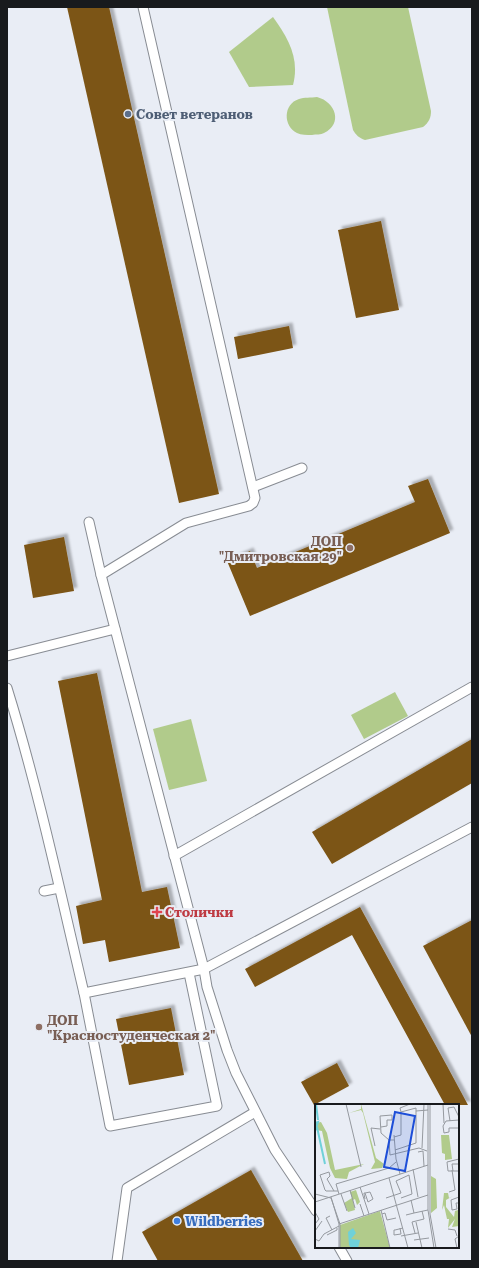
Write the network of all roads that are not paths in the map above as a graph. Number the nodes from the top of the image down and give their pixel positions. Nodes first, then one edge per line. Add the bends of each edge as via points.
1 (143, 7) edge
2 (302, 468) dead end
3 (253, 487) junction
4 (90, 522) dead end
5 (100, 575) junction
6 (115, 629) junction
7 (7, 656) edge
8 (472, 687) edge
9 (7, 688) edge
10 (472, 826) edge
11 (174, 856) junction
12 (60, 888) junction
13 (44, 891) dead end
14 (204, 969) junction
15 (189, 973) junction
16 (84, 993) junction
17 (255, 1112) junction
18 (315, 1210) edge
19 (340, 1248) edge
20 (117, 1261) edge
21 (347, 1261) edge

1 - 3 lane
2 - 3 lane
3 - 5 lane via 255,498 249,506 186,523
4 - 5 lane
5 - 6 lane
6 - 7 lane
6 - 11 lane
8 - 11 lane
9 - 12 lane
10 - 14 lane
11 - 14 lane
12 - 13 lane
12 - 16 lane
14 - 15 lane
14 - 17 lane via 226,1050
15 - 16 lane
15 - 16 lane via 217,1106 110,1126
17 - 18 lane via 275,1150
17 - 20 lane via 127,1188
19 - 21 lane

